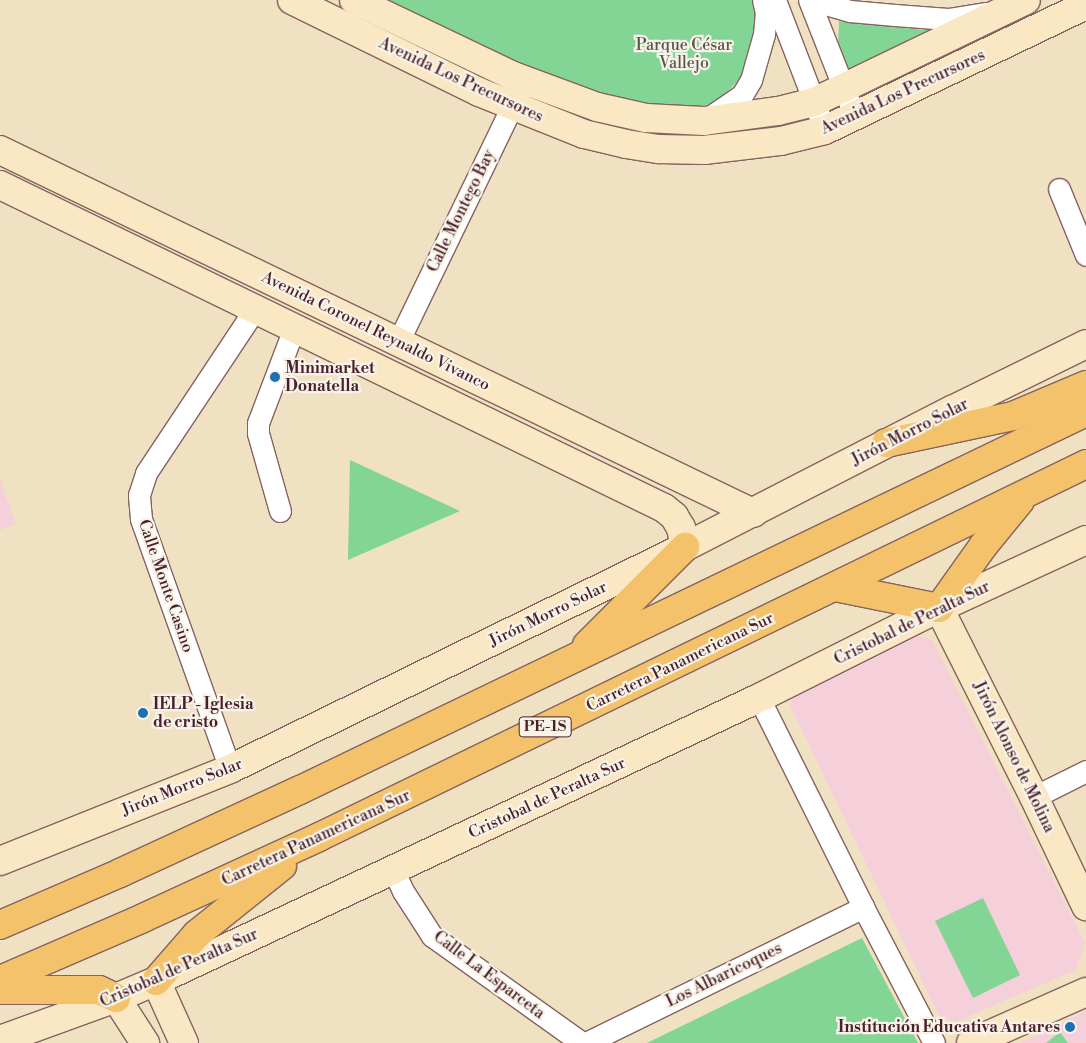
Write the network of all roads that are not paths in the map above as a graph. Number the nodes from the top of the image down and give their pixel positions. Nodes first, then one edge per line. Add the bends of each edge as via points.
1 (292, 0) edge
2 (354, 0) edge
3 (763, 0) edge
4 (775, 0) edge
5 (810, 0) edge
6 (1016, 5) edge
7 (1086, 5) edge
8 (524, 81) junction
9 (845, 88) junction
10 (814, 102) junction
11 (512, 107) junction
12 (855, 117) junction
13 (704, 120) junction
14 (826, 130) junction
15 (0, 150) edge
16 (0, 185) edge
17 (1059, 189) dead end
18 (1086, 255) edge
19 (255, 309) junction
20 (294, 328) junction
21 (398, 342) junction
22 (1086, 344) edge
23 (1086, 385) edge
24 (1086, 412) edge
25 (886, 443) junction
26 (1086, 464) edge
27 (706, 490) junction
28 (1025, 494) junction
29 (664, 508) junction
30 (280, 512) dead end
31 (753, 513) junction
32 (1086, 540) edge
33 (685, 548) junction
34 (835, 587) junction
35 (939, 608) junction
36 (572, 660) junction
37 (759, 698) junction
38 (230, 770) junction
39 (1086, 771) edge
40 (1034, 796) junction
41 (318, 837) junction
42 (0, 861) edge
43 (394, 871) junction
44 (1086, 906) edge
45 (863, 907) junction
46 (0, 924) edge
47 (0, 980) edge
48 (156, 980) junction
49 (0, 990) edge
50 (1086, 992) edge
51 (116, 998) junction
52 (0, 1040) edge
53 (145, 1043) edge
54 (184, 1043) edge
55 (582, 1043) edge
56 (586, 1043) edge
57 (934, 1043) edge
58 (971, 1043) edge

1 - 11 street, Avenida Los Precursores
2 - 8 street, Avenida Los Precursores
3 - 13 street via 766,12 764,34 750,80 742,95
4 - 10 street
5 - 6 street via 850,12 948,19
5 - 9 street
6 - 9 street, Avenida Los Precursores
7 - 12 street, Avenida Los Precursores
8 - 11 street, Calle Montego Bay
8 - 13 street, Avenida Los Precursores via 597,107 646,118
9 - 10 street, Avenida Los Precursores
9 - 12 street
10 - 13 street, Avenida Los Precursores via 778,111
10 - 14 street
11 - 14 street, Avenida Los Precursores via 584,134 659,149 738,147
11 - 21 street, Calle Montego Bay
12 - 14 street, Avenida Los Precursores
15 - 21 street, Avenida Coronel Reynaldo Vivanco
16 - 19 street, Avenida Coronel Reynaldo Vivanco
17 - 18 street
19 - 20 street, Avenida Coronel Reynaldo Vivanco
19 - 38 street, Calle Monte Casino via 146,473 139,495 141,519
20 - 29 street, Avenida Coronel Reynaldo Vivanco
20 - 30 street via 258,423
21 - 27 street, Avenida Coronel Reynaldo Vivanco
22 - 25 street, Jirón Morro Solar
23 - 25 highway via 1013,416
24 - 36 highway
25 - 31 street, Jirón Morro Solar
26 - 28 highway, Carretera Panamericana Sur / PE-1S
27 - 29 street via 695,508 684,511
27 - 31 street, Avenida Coronel Reynaldo Vivanco
28 - 34 highway, Carretera Panamericana Sur / PE-1S
28 - 35 highway
29 - 33 street, Avenida Coronel Reynaldo Vivanco via 682,528
31 - 33 street, Jirón Morro Solar
32 - 35 street, Cristobal de Peralta Sur
33 - 36 highway
33 - 38 street, Jirón Morro Solar
34 - 35 highway
34 - 41 highway, Carretera Panamericana Sur / PE-1S
35 - 37 street, Cristobal de Peralta Sur
35 - 40 street, Jirón Alonso de Molina
36 - 46 highway via 300,790
37 - 43 street, Cristobal de Peralta Sur
37 - 45 street
38 - 42 street, Jirón Morro Solar
39 - 40 street
40 - 44 street, Jirón Alonso de Molina
41 - 47 highway, Carretera Panamericana Sur / PE-1S
41 - 48 highway via 197,934
43 - 48 street, Cristobal de Peralta Sur
43 - 55 street, Calle La Esparceta via 432,936
45 - 56 street, Los Albaricoques
45 - 57 street
48 - 51 street, Cristobal de Peralta Sur
48 - 54 street
49 - 51 highway via 99,990
50 - 58 street
51 - 52 street, Cristobal de Peralta Sur
51 - 53 street

